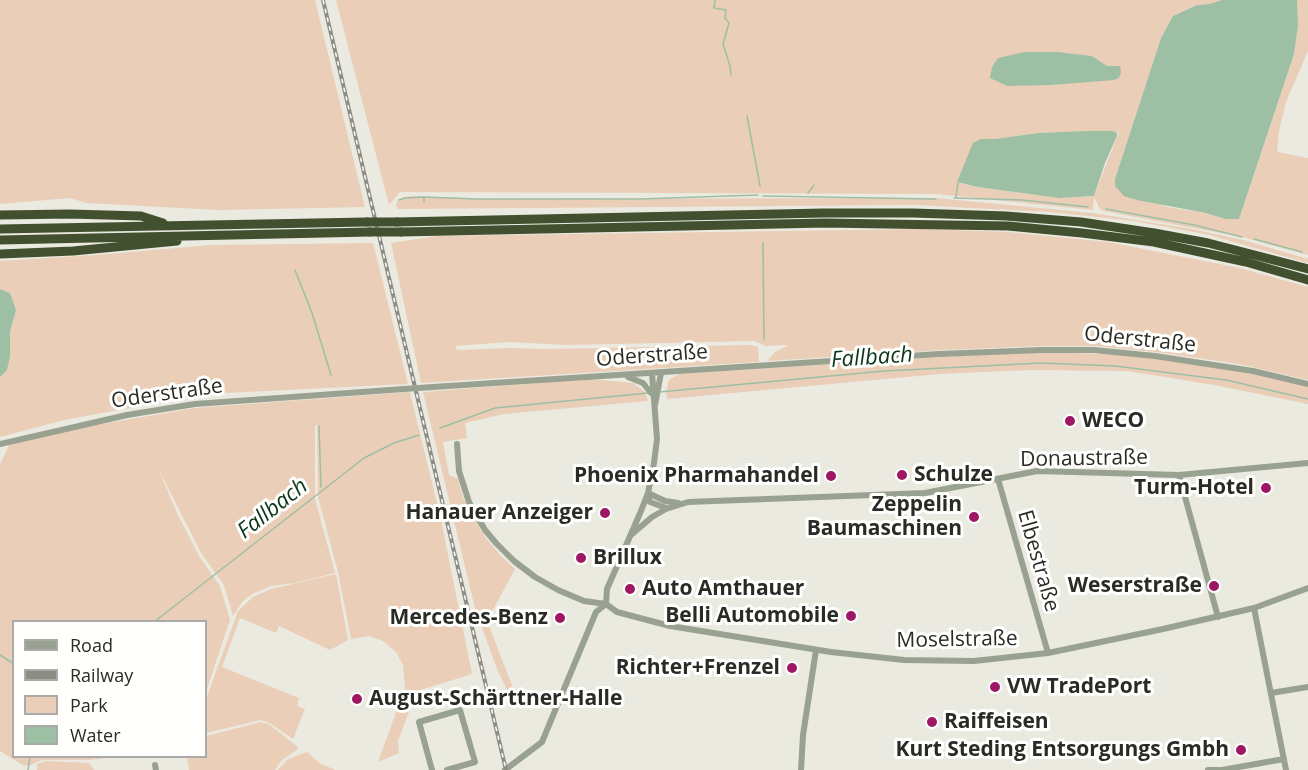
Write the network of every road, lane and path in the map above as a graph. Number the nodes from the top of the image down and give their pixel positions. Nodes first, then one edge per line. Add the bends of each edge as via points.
1 (0, 214) edge
2 (171, 226) junction
3 (0, 229) edge
4 (200, 236) junction
5 (0, 240) edge
6 (0, 254) edge
7 (1308, 269) edge
8 (1308, 280) edge
9 (652, 373) junction
10 (661, 373) junction
11 (622, 375) junction
12 (1308, 384) edge
13 (653, 388) junction
14 (655, 396) junction
15 (0, 444) edge
16 (457, 444) dead end
17 (1308, 463) edge
18 (1179, 475) junction
19 (998, 479) junction
20 (648, 493) junction
21 (682, 503) junction
22 (666, 508) junction
23 (628, 537) junction
24 (1308, 588) edge
25 (606, 604) junction
26 (1254, 608) junction
27 (1218, 616) junction
28 (816, 650) junction
29 (1048, 652) junction
30 (1308, 687) edge
31 (1270, 693) junction
32 (1284, 759) junction
33 (432, 770) edge
34 (447, 770) edge
35 (506, 770) edge
36 (801, 770) edge
37 (1208, 770) edge
38 (1221, 770) edge
39 (1286, 770) edge

1 - 2 highway via 141,216
2 - 3 highway
2 - 7 highway, bridge via 824,213 1006,216 1154,232
4 - 5 highway
4 - 6 highway via 136,246
4 - 8 highway, bridge via 825,223 1008,226 1154,243
9 - 10 street, Oderstraße
9 - 11 street, Oderstraße
9 - 13 street
10 - 12 street, Oderstraße via 962,353 1075,350 1178,358
10 - 13 street
11 - 13 street
11 - 15 street, Oderstraße, bridge via 195,404
13 - 14 street
13 - 14 street
14 - 20 street via 656,448
16 - 25 street, Moselstraße via 459,471 469,502 496,543 535,577 558,590 584,601
17 - 18 street, Donaustraße
18 - 19 street, Donaustraße via 1037,471
18 - 27 street
19 - 21 street, Donaustraße via 925,493
19 - 29 street, Elbestraße
20 - 21 street, Donaustraße
20 - 22 street via 650,502
20 - 23 street
21 - 22 street, Donaustraße
22 - 23 street, Donaustraße
23 - 25 street via 607,589
24 - 26 street, Moselstraße
25 - 28 street, Moselstraße via 616,612 652,622
25 - 35 street via 596,612 542,742
26 - 27 street, Moselstraße
26 - 31 street
27 - 29 street, Moselstraße
28 - 29 street, Moselstraße via 904,660 960,661
28 - 36 street via 802,735
30 - 31 street
31 - 32 street
32 - 38 street
32 - 39 street
33 - 34 street via 418,722 460,710 475,762
37 - 38 street

